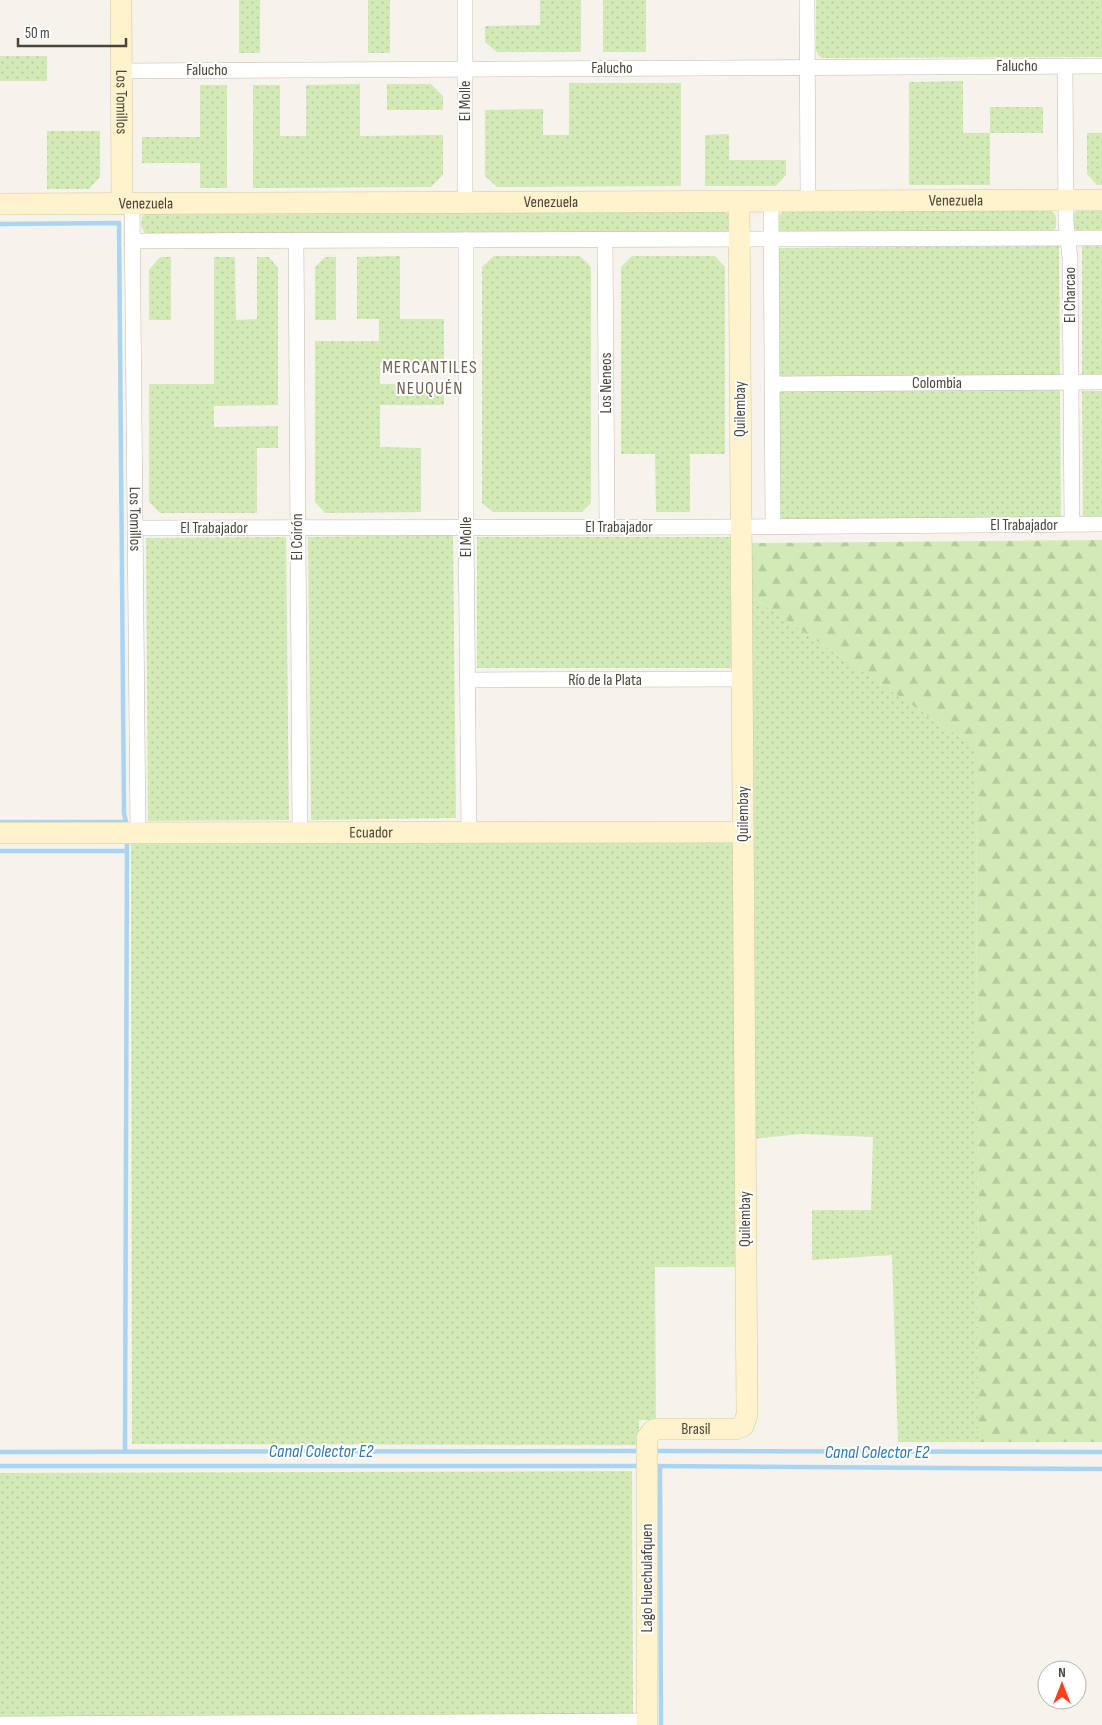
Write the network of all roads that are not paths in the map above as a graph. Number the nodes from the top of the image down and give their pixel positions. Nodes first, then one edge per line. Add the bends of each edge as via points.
1 (121, 0) edge
2 (465, 0) edge
3 (807, 0) edge
4 (1065, 66) junction
5 (1102, 66) edge
6 (807, 67) junction
7 (465, 69) junction
8 (122, 71) junction
9 (1066, 200) junction
10 (1102, 200) edge
11 (739, 202) junction
12 (771, 202) junction
13 (808, 202) junction
14 (466, 203) junction
15 (0, 204) edge
16 (127, 204) junction
17 (1068, 238) junction
18 (1102, 238) edge
19 (771, 239) junction
20 (466, 240) junction
21 (605, 240) junction
22 (739, 240) junction
23 (132, 241) junction
24 (296, 241) junction
25 (1071, 382) junction
26 (1102, 382) edge
27 (772, 384) junction
28 (1072, 524) junction
29 (1102, 524) edge
30 (466, 527) junction
31 (607, 527) junction
32 (741, 527) junction
33 (773, 527) junction
34 (135, 528) junction
35 (297, 528) junction
36 (467, 680) junction
37 (742, 680) junction
38 (743, 832) junction
39 (0, 833) edge
40 (138, 833) junction
41 (300, 833) junction
42 (469, 833) junction
43 (743, 1426) joint
44 (650, 1432) joint
45 (647, 1723) edge
46 (0, 1724) edge

1 - 8 street, Los Tomillos
2 - 7 street, El Molle
3 - 6 street
4 - 5 street, Falucho
4 - 6 street, Falucho
4 - 9 street, El Charcao
6 - 7 street, Falucho
6 - 13 street
7 - 8 street, Falucho
7 - 14 street, El Molle
8 - 16 street, Los Tomillos
9 - 10 street, Venezuela
9 - 13 street, Venezuela
9 - 17 street, El Charcao
11 - 12 street, Venezuela
11 - 14 street, Venezuela
11 - 22 street, Quilembay
12 - 13 street, Venezuela
12 - 19 street, Quilembay
14 - 16 street, Venezuela
15 - 16 street, Venezuela
16 - 23 street, Los Tomillos
17 - 18 street
17 - 19 street
17 - 25 street, El Charcao
19 - 22 street
19 - 27 street, Quilembay
20 - 21 street
20 - 24 street
20 - 30 street, El Molle
21 - 22 street
21 - 31 street, Los Neneos
22 - 32 street, Quilembay
23 - 24 street
23 - 34 street, Los Tomillos
24 - 35 street, El Coirón
25 - 26 street, Colombia
25 - 27 street, Colombia
25 - 28 street, El Charcao
27 - 33 street, Quilembay
28 - 29 street, El Trabajador
28 - 33 street, El Trabajador
30 - 31 street, El Trabajador
30 - 35 street, El Trabajador
30 - 36 street, El Molle
31 - 32 street, El Trabajador
32 - 33 street, El Trabajador
32 - 37 street, Quilembay
34 - 35 street, El Trabajador
34 - 40 street, Los Tomillos
35 - 41 street, El Coirón
36 - 37 street, Río de la Plata
36 - 42 street, El Molle
37 - 38 street, Quilembay
38 - 42 street, Ecuador
38 - 43 street, Quilembay via 747,1415
39 - 40 street, Ecuador
40 - 41 street, Ecuador
41 - 42 street, Ecuador
43 - 44 street, Brasil
44 - 45 street, Lago Huechulafquen via 647,1441
45 - 46 street

